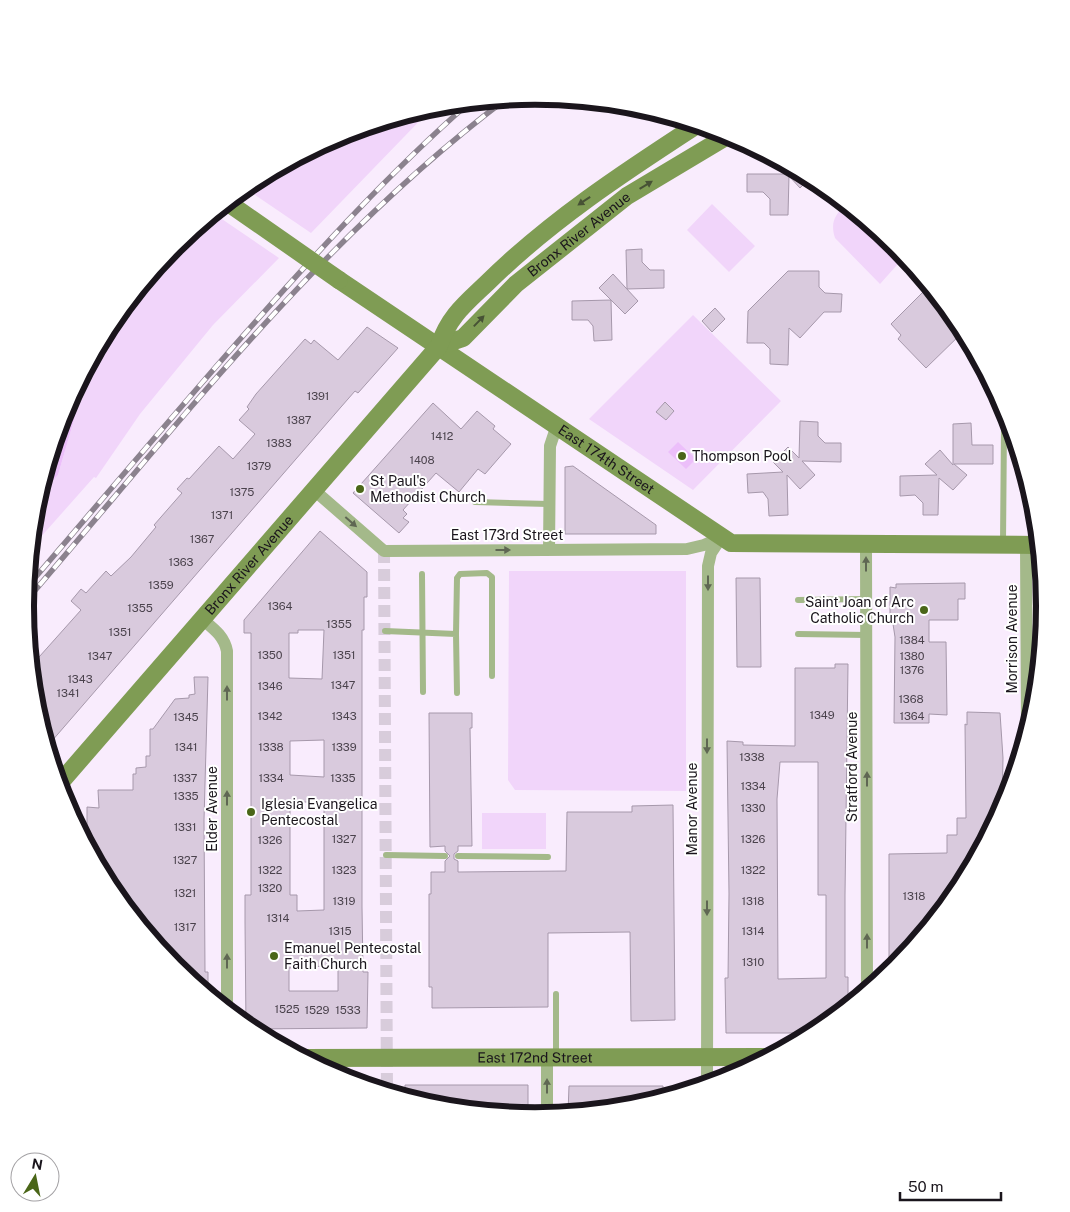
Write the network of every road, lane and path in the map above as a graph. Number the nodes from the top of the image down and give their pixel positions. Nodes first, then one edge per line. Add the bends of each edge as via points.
1 (690, 129) edge
2 (720, 140) edge
3 (233, 206) edge
4 (439, 346) junction
5 (557, 425) junction
6 (1004, 429) edge
7 (314, 490) junction
8 (475, 502) dead end
9 (549, 504) junction
10 (721, 538) junction
11 (866, 544) junction
12 (1003, 545) junction
13 (1033, 545) edge
14 (549, 550) junction
15 (1033, 550) edge
16 (422, 574) dead end
17 (866, 599) junction
18 (798, 600) dead end
19 (202, 619) junction
20 (385, 631) dead end
21 (422, 632) junction
22 (456, 634) junction
23 (798, 634) dead end
24 (866, 635) junction
25 (492, 676) dead end
26 (423, 692) dead end
27 (457, 693) dead end
28 (1028, 696) edge
29 (64, 778) edge
30 (386, 854) dead end
31 (445, 856) dead end
32 (458, 856) dead end
33 (548, 857) dead end
34 (867, 981) edge
35 (556, 994) dead end
36 (227, 1001) edge
37 (707, 1057) junction
38 (318, 1058) edge
39 (551, 1058) junction
40 (753, 1058) edge
41 (707, 1077) edge
42 (547, 1107) edge

1 -> 4 main road, Bronx River Avenue via 558,218 512,258 446,326
4 -> 2 main road, Bronx River Avenue via 463,338 516,284 628,196
3 - 4 main road, East 174th Street, bridge
4 - 5 main road, East 174th Street
4 - 7 main road, Bronx River Avenue
5 - 9 street via 550,446
5 - 10 main road, East 174th Street
6 - 12 lane
7 -> 14 street, East 173rd Street via 384,551
7 - 19 main road, Bronx River Avenue
8 - 9 lane
9 - 14 street
10 - 11 main road, East 174th Street via 734,544
10 - 14 street, East 173rd Street via 687,549
10 -> 37 street, Manor Avenue via 711,552 708,566
11 - 12 main road, East 174th Street
17 -> 11 street, Stratford Avenue
12 - 13 main road, East 174th Street
15 - 28 street, Morrison Avenue
16 - 21 lane
17 - 18 lane
17 - 24 street, Stratford Avenue
19 - 29 main road, Bronx River Avenue
36 -> 19 street, Elder Avenue via 227,651 219,633
20 - 21 lane
21 - 22 lane
21 - 26 lane
22 - 25 lane via 457,578 460,574 488,573 492,577
22 - 27 lane
23 - 24 lane
34 -> 24 street, Stratford Avenue
30 - 31 lane
32 - 33 lane
35 - 39 lane
37 - 39 main road, East 172nd Street
37 - 40 main road, East 172nd Street
37 - 41 street, Manor Avenue
38 - 39 main road, East 172nd Street
42 -> 39 street

